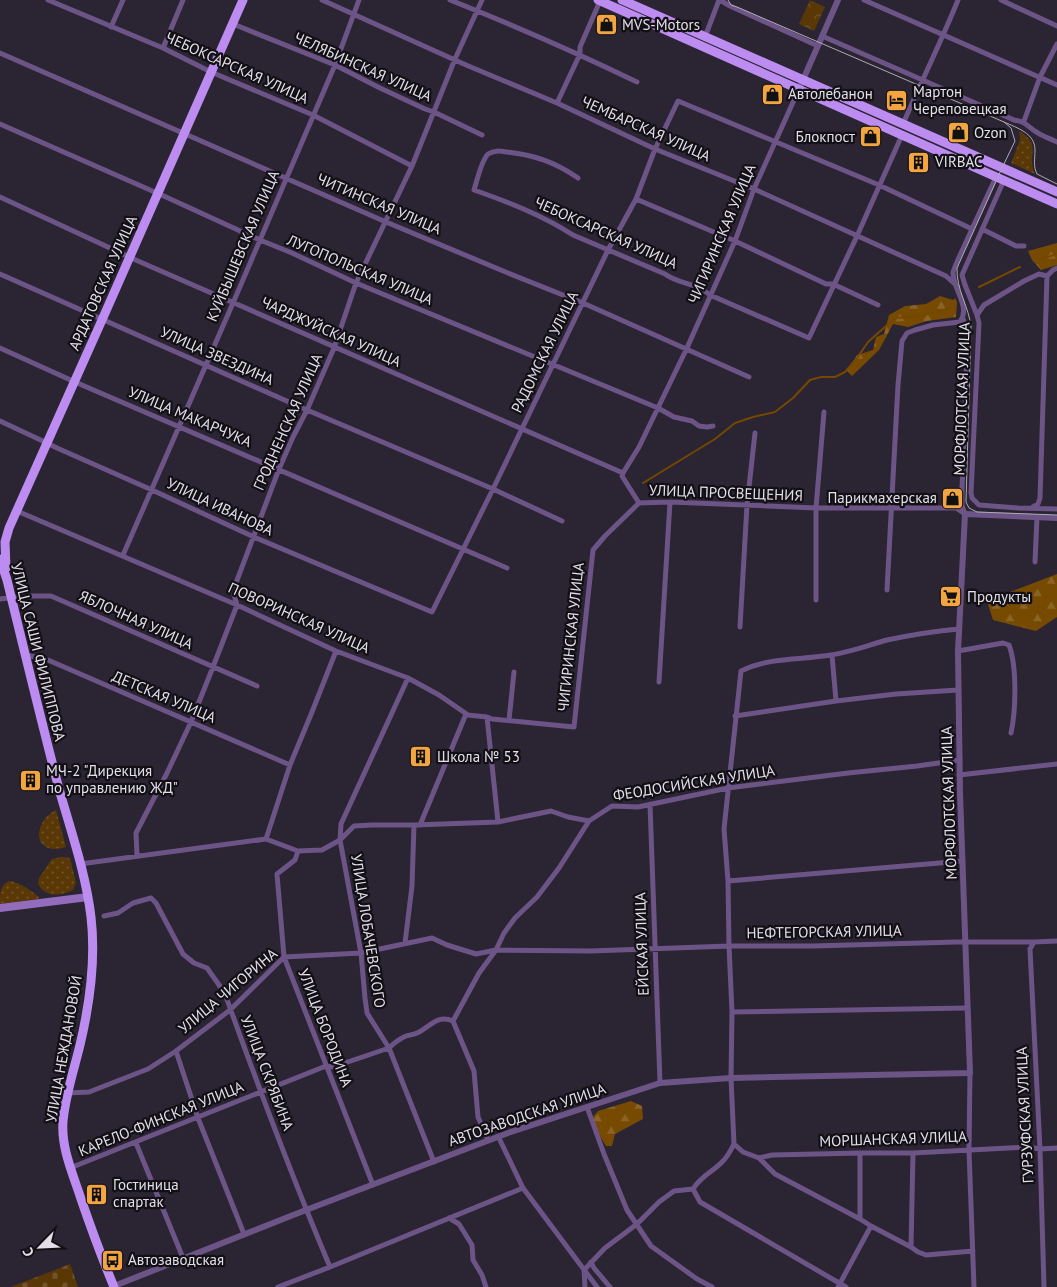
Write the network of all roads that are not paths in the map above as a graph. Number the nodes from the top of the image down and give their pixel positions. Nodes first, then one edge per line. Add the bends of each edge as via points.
1 (48, 0) edge
2 (65, 0) edge
3 (123, 0) edge
4 (183, 0) edge
5 (243, 0) edge
6 (322, 0) edge
7 (359, 0) edge
8 (450, 0) edge
9 (482, 0) edge
10 (599, 0) edge
11 (622, 0) edge
12 (719, 0) edge
13 (838, 0) edge
14 (864, 0) edge
15 (958, 0) edge
16 (1002, 0) edge
17 (63, 6) junction
18 (477, 10) junction
19 (353, 14) junction
20 (233, 24) junction
21 (1057, 26) edge
22 (111, 27) junction
23 (943, 35) junction
24 (705, 36) junction
25 (822, 36) junction
26 (1057, 44) edge
27 (818, 46) junction
28 (163, 48) junction
29 (0, 53) edge
30 (580, 54) junction
31 (455, 59) junction
32 (335, 65) junction
33 (211, 72) junction
34 (1040, 77) junction
35 (803, 80) junction
36 (922, 80) junction
37 (637, 82) dead end
38 (1057, 84) edge
39 (799, 89) junction
40 (557, 103) junction
41 (434, 112) junction
42 (313, 115) junction
43 (1024, 121) junction
44 (0, 124) edge
45 (903, 124) junction
46 (185, 132) junction
47 (902, 134) junction
48 (482, 135) dead end
49 (775, 142) junction
50 (1057, 142) edge
51 (654, 149) junction
52 (412, 166) junction
53 (286, 178) junction
54 (578, 178) dead end
55 (1000, 178) junction
56 (879, 185) junction
57 (754, 189) junction
58 (1057, 192) edge
59 (158, 193) junction
60 (0, 197) edge
61 (636, 198) junction
62 (1057, 204) edge
63 (386, 222) junction
64 (973, 228) junction
65 (982, 229) junction
66 (856, 236) junction
67 (260, 240) junction
68 (735, 241) junction
69 (1024, 246) dead end
70 (608, 250) junction
71 (130, 257) junction
72 (1057, 268) edge
73 (0, 274) edge
74 (1047, 276) junction
75 (356, 283) junction
76 (834, 284) junction
77 (957, 286) junction
78 (710, 295) junction
79 (970, 298) junction
80 (233, 303) junction
81 (583, 303) junction
82 (878, 305) dead end
83 (984, 305) junction
84 (977, 315) junction
85 (963, 319) junction
86 (102, 320) junction
87 (0, 348) edge
88 (334, 348) junction
89 (686, 350) junction
90 (552, 364) junction
91 (206, 365) junction
92 (749, 377) dead end
93 (75, 382) junction
94 (658, 408) junction
95 (307, 410) junction
96 (824, 412) dead end
97 (0, 421) edge
98 (179, 426) junction
99 (713, 426) dead end
100 (521, 430) junction
101 (755, 434) dead end
102 (48, 442) junction
103 (279, 470) junction
104 (622, 473) junction
105 (493, 489) junction
106 (152, 490) junction
107 (1040, 498) junction
108 (670, 502) junction
109 (639, 503) junction
110 (748, 504) junction
111 (816, 508) junction
112 (892, 508) junction
113 (1029, 508) junction
114 (1054, 509) edge
115 (17, 511) junction
116 (965, 514) junction
117 (1037, 517) junction
118 (1057, 518) edge
119 (562, 521) dead end
120 (4, 530) edge
121 (254, 538) junction
122 (463, 550) junction
123 (593, 550) joint
124 (123, 555) junction
125 (0, 559) edge
126 (1035, 562) dead end
127 (507, 568) dead end
128 (7, 580) junction
129 (887, 590) dead end
130 (11, 598) junction
131 (0, 600) edge
132 (816, 600) dead end
133 (237, 605) junction
134 (432, 612) joint
135 (740, 627) dead end
136 (960, 629) junction
137 (336, 651) junction
138 (958, 651) junction
139 (26, 655) junction
140 (832, 655) junction
141 (213, 667) junction
142 (514, 672) dead end
143 (408, 678) junction
144 (659, 682) dead end
145 (258, 686) dead end
146 (958, 690) junction
147 (836, 701) junction
148 (466, 714) junction
149 (735, 716) junction
150 (487, 717) junction
151 (509, 720) junction
152 (191, 722) junction
153 (574, 728) joint
154 (1011, 732) dead end
155 (960, 760) junction
156 (1057, 764) edge
157 (290, 765) junction
158 (960, 775) junction
159 (728, 788) junction
160 (650, 804) junction
161 (589, 821) junction
162 (498, 822) junction
163 (417, 825) junction
164 (266, 839) junction
165 (340, 840) junction
166 (298, 851) junction
167 (137, 856) junction
168 (962, 861) junction
169 (80, 864) junction
170 (728, 880) junction
171 (88, 897) junction
172 (0, 908) edge
173 (104, 916) dead end
174 (1057, 941) edge
175 (966, 942) junction
176 (1034, 942) junction
177 (405, 943) junction
178 (729, 946) junction
179 (655, 949) junction
180 (496, 950) junction
181 (590, 952) joint
182 (361, 953) junction
183 (284, 957) junction
184 (967, 1008) junction
185 (230, 1010) junction
186 (732, 1012) junction
187 (453, 1021) junction
188 (389, 1048) junction
189 (176, 1051) junction
190 (326, 1066) junction
191 (970, 1073) junction
192 (731, 1078) junction
193 (660, 1083) junction
194 (261, 1092) junction
195 (68, 1093) junction
196 (588, 1107) junction
197 (198, 1118) junction
198 (498, 1136) junction
199 (488, 1140) junction
200 (136, 1143) junction
201 (734, 1144) junction
202 (1057, 1148) edge
203 (1040, 1149) junction
204 (969, 1150) junction
205 (860, 1153) junction
206 (913, 1154) junction
207 (759, 1158) junction
208 (434, 1162) junction
209 (70, 1168) junction
210 (373, 1185) junction
211 (522, 1188) junction
212 (693, 1189) junction
213 (306, 1210) junction
214 (449, 1218) junction
215 (860, 1219) junction
216 (637, 1224) junction
217 (871, 1226) junction
218 (244, 1234) junction
219 (911, 1247) junction
220 (973, 1251) junction
221 (184, 1258) junction
222 (591, 1262) junction
223 (330, 1267) junction
224 (584, 1270) junction
225 (296, 1280) junction
226 (839, 1285) edge
227 (114, 1286) edge
228 (278, 1287) edge
229 (299, 1287) edge
230 (486, 1287) edge
231 (585, 1287) edge
232 (597, 1287) edge
233 (610, 1287) edge
234 (712, 1287) edge
235 (846, 1287) edge
236 (974, 1287) edge
237 (1044, 1287) edge

1 - 17 street, ЧЕБОКСАРСКАЯ УЛИЦА
2 - 17 street
3 - 22 street
4 - 28 street
5 - 20 highway, АРДАТОВСКАЯ УЛИЦА
6 - 19 street, ЧЕМБАРСКАЯ УЛИЦА
7 - 19 street, КУЙБЫШЕВСКАЯ УЛИЦА
8 - 18 street
9 - 18 street, ГРОДНЕНСКАЯ УЛИЦА
10 - 30 street via 580,46
10 - 39 highway
11 - 24 highway
12 - 24 street
12 - 27 street
13 - 25 street, ЧИГИРИНСКАЯ УЛИЦА
14 - 23 street
15 - 23 street
16 - 21 street
17 - 22 street, ЧЕБОКСАРСКАЯ УЛИЦА
18 - 30 street
18 - 31 street, ГРОДНЕНСКАЯ УЛИЦА
19 - 31 street, ЧЕМБАРСКАЯ УЛИЦА
19 - 32 street, КУЙБЫШЕВСКАЯ УЛИЦА
20 - 32 street, ЧЕЛЯБИНСКАЯ УЛИЦА
20 - 33 highway, АРДАТОВСКАЯ УЛИЦА
22 - 28 street, ЧЕБОКСАРСКАЯ УЛИЦА
23 - 34 street
23 - 36 street
24 - 35 highway
25 - 27 street, ЧИГИРИНСКАЯ УЛИЦА
25 - 36 street
26 - 34 street
27 - 35 street, ЧИГИРИНСКАЯ УЛИЦА
28 - 33 street, ЧЕБОКСАРСКАЯ УЛИЦА
29 - 46 street, ЧИТИНСКАЯ УЛИЦА
30 - 37 street
30 - 40 street
31 - 40 street, ЧЕМБАРСКАЯ УЛИЦА
31 - 41 street, ГРОДНЕНСКАЯ УЛИЦА
32 - 41 street, ЧЕЛЯБИНСКАЯ УЛИЦА
32 - 42 street, КУЙБЫШЕВСКАЯ УЛИЦА
33 - 42 street, ЧЕБОКСАРСКАЯ УЛИЦА
33 - 46 highway, АРДАТОВСКАЯ УЛИЦА
34 - 38 street
34 - 43 street
35 - 39 street, ЧИГИРИНСКАЯ УЛИЦА
35 - 45 highway
36 - 43 street via 1014,120
36 - 45 street
39 - 47 highway
39 - 49 street, ЧИГИРИНСКАЯ УЛИЦА
40 - 51 street, ЧЕМБАРСКАЯ УЛИЦА
41 - 48 street, ЧЕЛЯБИНСКАЯ УЛИЦА
41 - 52 street, ГРОДНЕНСКАЯ УЛИЦА
42 - 52 street, ЧЕБОКСАРСКАЯ УЛИЦА
42 - 53 street, КУЙБЫШЕВСКАЯ УЛИЦА
43 - 50 street via 1030,128
44 - 59 street, ЛУГОПОЛЬСКАЯ УЛИЦА
45 - 58 highway
46 - 53 street, ЧИТИНСКАЯ УЛИЦА
46 - 59 highway, АРДАТОВСКАЯ УЛИЦА
47 - 55 highway
47 - 56 street
49 - 51 street, РАДОМСКАЯ УЛИЦА via 678,101
49 - 56 street
49 - 57 street, ЧИГИРИНСКАЯ УЛИЦА
51 - 57 street, ЧЕМБАРСКАЯ УЛИЦА
51 - 61 street, РАДОМСКАЯ УЛИЦА
52 - 63 street, ГРОДНЕНСКАЯ УЛИЦА
53 - 63 street, ЧИТИНСКАЯ УЛИЦА
53 - 67 street, КУЙБЫШЕВСКАЯ УЛИЦА
54 - 70 street, ЧЕБОКСАРСКАЯ УЛИЦА via 565,169 527,154 496,151 485,158 474,190 512,204
55 - 62 highway
55 - 64 street
55 - 65 street
56 - 64 street
56 - 66 street
57 - 66 street, ЧЕМБАРСКАЯ УЛИЦА
57 - 68 street, ЧИГИРИНСКАЯ УЛИЦА
59 - 67 street, ЛУГОПОЛЬСКАЯ УЛИЦА
59 - 71 highway, АРДАТОВСКАЯ УЛИЦА
60 - 71 street, ЧАРДЖУЙСКАЯ УЛИЦА
61 - 68 street
61 - 70 street, РАДОМСКАЯ УЛИЦА
63 - 75 street, ГРОДНЕНСКАЯ УЛИЦА
63 - 81 street, ЧИТИНСКАЯ УЛИЦА
64 - 77 street via 953,272
65 - 69 street via 1016,246
65 - 79 street via 962,274
66 - 76 street
66 - 77 street, ЧЕМБАРСКАЯ УЛИЦА via 946,276
67 - 75 street, ЛУГОПОЛЬСКАЯ УЛИЦА
67 - 80 street, КУЙБЫШЕВСКАЯ УЛИЦА
68 - 76 street via 826,284
68 - 78 street, ЧИГИРИНСКАЯ УЛИЦА
70 - 78 street, ЧЕБОКСАРСКАЯ УЛИЦА via 671,279 705,290
70 - 81 street, РАДОМСКАЯ УЛИЦА
71 - 80 street, ЧАРДЖУЙСКАЯ УЛИЦА
71 - 86 highway, АРДАТОВСКАЯ УЛИЦА
72 - 74 street
73 - 86 street, УЛИЦА ЗВЕЗДИНА
74 - 83 street, МОРФЛОТСКАЯ УЛИЦА via 1033,276
74 - 107 street
75 - 88 street, ГРОДНЕНСКАЯ УЛИЦА
75 - 90 street, ЛУГОПОЛЬСКАЯ УЛИЦА
76 - 78 street, ЧЕБОКСАРСКАЯ УЛИЦА via 809,338
76 - 82 street
77 - 85 street, МОРФЛОТСКАЯ УЛИЦА
78 - 89 street, ЧИГИРИНСКАЯ УЛИЦА
79 - 83 street
79 - 84 street
80 - 88 street, ЧАРДЖУЙСКАЯ УЛИЦА
80 - 91 street, КУЙБЫШЕВСКАЯ УЛИЦА
81 - 89 street, ЧИТИНСКАЯ УЛИЦА
81 - 90 street, РАДОМСКАЯ УЛИЦА
83 - 84 street, МОРФЛОТСКАЯ УЛИЦА
84 - 113 street, МОРФЛОТСКАЯ УЛИЦА via 972,498 979,504
85 - 112 street via 915,330 907,333 902,341
85 - 116 street, МОРФЛОТСКАЯ УЛИЦА via 968,354 962,489
86 - 91 street, УЛИЦА ЗВЕЗДИНА
86 - 93 highway, АРДАТОВСКАЯ УЛИЦА
87 - 93 street, УЛИЦА МАКАРЧУКА
88 - 95 street, ГРОДНЕНСКАЯ УЛИЦА
88 - 100 street, ЧАРДЖУЙСКАЯ УЛИЦА
89 - 92 street, ЧИТИНСКАЯ УЛИЦА
89 - 94 street, ЧИГИРИНСКАЯ УЛИЦА
90 - 94 street, ЛУГОПОЛЬСКАЯ УЛИЦА
90 - 100 street, РАДОМСКАЯ УЛИЦА
91 - 95 street, УЛИЦА ЗВЕЗДИНА
91 - 98 street, КУЙБЫШЕВСКАЯ УЛИЦА
93 - 98 street, УЛИЦА МАКАРЧУКА
93 - 102 highway, АРДАТОВСКАЯ УЛИЦА
94 - 99 street, ЛУГОПОЛЬСКАЯ УЛИЦА via 699,426
94 - 104 street, ЧИГИРИНСКАЯ УЛИЦА
95 - 103 street, ГРОДНЕНСКАЯ УЛИЦА
95 - 105 street, УЛИЦА ЗВЕЗДИНА
96 - 111 street
97 - 102 street, УЛИЦА ИВАНОВА
98 - 103 street, УЛИЦА МАКАРЧУКА
98 - 106 street, КУЙБЫШЕВСКАЯ УЛИЦА
100 - 104 street, ЧАРДЖУЙСКАЯ УЛИЦА
100 - 105 street, РАДОМСКАЯ УЛИЦА
101 - 110 street
102 - 106 street, УЛИЦА ИВАНОВА
102 - 115 highway, АРДАТОВСКАЯ УЛИЦА
103 - 121 street, ГРОДНЕНСКАЯ УЛИЦА
103 - 122 street, УЛИЦА МАКАРЧУКА
104 - 109 street
105 - 119 street, УЛИЦА ЗВЕЗДИНА
105 - 122 street, РАДОМСКАЯ УЛИЦА
106 - 121 street, УЛИЦА ИВАНОВА
106 - 124 street, КУЙБЫШЕВСКАЯ УЛИЦА
107 - 113 street via 1036,506
107 - 114 street
108 - 109 street, УЛИЦА ПРОСВЕЩЕНИЯ
108 - 110 street, УЛИЦА ПРОСВЕЩЕНИЯ
108 - 144 street
109 - 123 street, УЛИЦА ПРОСВЕЩЕНИЯ
110 - 111 street, УЛИЦА ПРОСВЕЩЕНИЯ
110 - 135 street
111 - 112 street, УЛИЦА ПРОСВЕЩЕНИЯ
111 - 132 street
112 - 116 street, УЛИЦА ПРОСВЕЩЕНИЯ via 956,508
112 - 129 street
113 - 114 street
115 - 120 highway, АРДАТОВСКАЯ УЛИЦА
115 - 124 street, ПОВОРИНСКАЯ УЛИЦА
116 - 117 street, УЛИЦА ПРОСВЕЩЕНИЯ
116 - 136 street, МОРФЛОТСКАЯ УЛИЦА
117 - 118 street, УЛИЦА ПРОСВЕЩЕНИЯ
117 - 126 street
120 - 128 highway, АРДАТОВСКАЯ УЛИЦА
121 - 133 street, ГРОДНЕНСКАЯ УЛИЦА via 233,591
121 - 134 street, УЛИЦА ИВАНОВА
122 - 127 street, УЛИЦА МАКАРЧУКА
122 - 134 street, РАДОМСКАЯ УЛИЦА
123 - 153 street, ЧИГИРИНСКАЯ УЛИЦА
124 - 133 street, ПОВОРИНСКАЯ УЛИЦА
125 - 128 highway, УЛИЦА САШИ ФИЛИППОВА
128 - 130 highway, УЛИЦА САШИ ФИЛИППОВА
130 - 131 street, ЯБЛОЧНАЯ УЛИЦА
130 - 139 highway, УЛИЦА САШИ ФИЛИППОВА
130 - 141 street, ЯБЛОЧНАЯ УЛИЦА via 51,596
133 - 137 street, ПОВОРИНСКАЯ УЛИЦА
133 - 141 street, ГРОДНЕНСКАЯ УЛИЦА
136 - 138 street, МОРФЛОТСКАЯ УЛИЦА
136 - 140 street via 888,640
137 - 143 street, ПОВОРИНСКАЯ УЛИЦА
137 - 157 street
138 - 146 street, МОРФЛОТСКАЯ УЛИЦА
138 - 154 street via 1003,643 1009,645 1014,669
139 - 152 street, ДЕТСКАЯ УЛИЦА via 48,660
139 - 169 highway, УЛИЦА САШИ ФИЛИППОВА
140 - 147 street
140 - 149 street via 771,661 741,671
141 - 145 street, ЯБЛОЧНАЯ УЛИЦА
141 - 152 street, ГРОДНЕНСКАЯ УЛИЦА
142 - 151 street
143 - 148 street, ПОВОРИНСКАЯ УЛИЦА
143 - 165 street via 341,824
146 - 147 street
146 - 155 street, МОРФЛОТСКАЯ УЛИЦА
147 - 149 street
148 - 150 street, ПОВОРИНСКАЯ УЛИЦА
148 - 163 street
149 - 159 street
150 - 151 street, ПОВОРИНСКАЯ УЛИЦА
150 - 162 street
151 - 153 street, ПОВОРИНСКАЯ УЛИЦА
152 - 157 street, ДЕТСКАЯ УЛИЦА
152 - 167 street, ГРОДНЕНСКАЯ УЛИЦА via 136,833
155 - 158 street, МОРФЛОТСКАЯ УЛИЦА
155 - 159 street, ФЕОДОСИЙСКАЯ УЛИЦА
156 - 158 street
157 - 164 street
158 - 168 street, МОРФЛОТСКАЯ УЛИЦА
159 - 160 street, ФЕОДОСИЙСКАЯ УЛИЦА
159 - 170 street via 724,829
160 - 161 street, ФЕОДОСИЙСКАЯ УЛИЦА via 612,806
160 - 179 street, ЕЙСКАЯ УЛИЦА
161 - 162 street via 551,811
161 - 180 street via 559,868 504,933
162 - 163 street
163 - 165 street via 354,826
163 - 177 street
164 - 166 street
164 - 167 street
165 - 166 street via 322,850
165 - 182 street, УЛИЦА ЛОБАЧЕВСКОГО
166 - 183 street, УЛИЦА БОРОДИНА via 295,860 277,874
167 - 169 street
168 - 170 street
168 - 175 street, МОРФЛОТСКАЯ УЛИЦА
169 - 171 highway, УЛИЦА САШИ ФИЛИППОВА
170 - 178 street
171 - 172 main road
171 - 195 highway, УЛИЦА НЕЖДАНОВОЙ via 94,949 91,984
173 - 185 street, УЛИЦА СКРЯБИНА via 151,898 183,954 207,968 225,994
174 - 176 street, НЕФТЕГОРСКАЯ УЛИЦА
175 - 176 street, НЕФТЕГОРСКАЯ УЛИЦА
175 - 178 street, НЕФТЕГОРСКАЯ УЛИЦА
175 - 184 street, МОРФЛОТСКАЯ УЛИЦА
176 - 203 street, ГУРЗУФСКАЯ УЛИЦА via 1030,949
177 - 180 street, УЛИЦА ЧИГОРИНА via 432,938 476,954
177 - 182 street, УЛИЦА ЧИГОРИНА
178 - 179 street, НЕФТЕГОРСКАЯ УЛИЦА
178 - 186 street
179 - 181 street, НЕФТЕГОРСКАЯ УЛИЦА
179 - 193 street, ЕЙСКАЯ УЛИЦА
180 - 181 street, УЛИЦА ЧИГОРИНА
180 - 187 street via 479,973
182 - 183 street, УЛИЦА ЧИГОРИНА
182 - 188 street, УЛИЦА ЛОБАЧЕВСКОГО via 367,1013
183 - 185 street, УЛИЦА ЧИГОРИНА
183 - 190 street, УЛИЦА БОРОДИНА
184 - 186 street
184 - 191 street, МОРФЛОТСКАЯ УЛИЦА
185 - 189 street, УЛИЦА ЧИГОРИНА
185 - 194 street, УЛИЦА СКРЯБИНА
186 - 192 street
187 - 188 street, КАРЕЛО-ФИНСКАЯ УЛИЦА via 439,1019
187 - 199 street via 474,1072 478,1117
188 - 190 street, КАРЕЛО-ФИНСКАЯ УЛИЦА
188 - 208 street, УЛИЦА ЛОБАЧЕВСКОГО
189 - 195 street, УЛИЦА ЧИГОРИНА via 148,1069 89,1092
189 - 197 street
190 - 194 street, КАРЕЛО-ФИНСКАЯ УЛИЦА
190 - 210 street, УЛИЦА БОРОДИНА
191 - 192 street, АВТОЗАВОДСКАЯ УЛИЦА
191 - 204 street, МОРФЛОТСКАЯ УЛИЦА
192 - 193 street, АВТОЗАВОДСКАЯ УЛИЦА
192 - 201 street
193 - 196 street, АВТОЗАВОДСКАЯ УЛИЦА
194 - 197 street, КАРЕЛО-ФИНСКАЯ УЛИЦА
194 - 213 street, УЛИЦА СКРЯБИНА
195 - 209 highway, УЛИЦА НЕЖДАНОВОЙ via 63,1124
196 - 198 street, АВТОЗАВОДСКАЯ УЛИЦА
196 - 216 street via 627,1210
197 - 200 street, КАРЕЛО-ФИНСКАЯ УЛИЦА
197 - 218 street
198 - 199 street, АВТОЗАВОДСКАЯ УЛИЦА
198 - 211 street
199 - 208 street, АВТОЗАВОДСКАЯ УЛИЦА
200 - 209 street, КАРЕЛО-ФИНСКАЯ УЛИЦА
200 - 221 street
201 - 207 street
201 - 212 street via 724,1160
202 - 203 street, МОРШАНСКАЯ УЛИЦА
203 - 204 street, МОРШАНСКАЯ УЛИЦА
203 - 237 street, ГУРЗУФСКАЯ УЛИЦА
204 - 206 street, МОРШАНСКАЯ УЛИЦА
204 - 220 street, МОРФЛОТСКАЯ УЛИЦА
205 - 206 street, МОРШАНСКАЯ УЛИЦА
205 - 207 street, МОРШАНСКАЯ УЛИЦА
205 - 215 street
206 - 219 street
207 - 215 street via 775,1174
208 - 210 street, АВТОЗАВОДСКАЯ УЛИЦА
209 - 227 highway, УЛИЦА НЕЖДАНОВОЙ
210 - 213 street, АВТОЗАВОДСКАЯ УЛИЦА
211 - 214 street
211 - 224 street
212 - 216 street via 674,1191
212 - 226 street via 700,1202
213 - 218 street, АВТОЗАВОДСКАЯ УЛИЦА
213 - 223 street, УЛИЦА СКРЯБИНА
214 - 223 street
214 - 230 street via 459,1224 472,1245 473,1260
215 - 217 street
216 - 222 street
216 - 234 street via 651,1246
217 - 219 street
217 - 226 street
218 - 221 street, АВТОЗАВОДСКАЯ УЛИЦА
219 - 220 street via 926,1255
220 - 236 street, МОРФЛОТСКАЯ УЛИЦА
221 - 227 street, АВТОЗАВОДСКАЯ УЛИЦА
222 - 224 street
222 - 233 street
223 - 225 street
224 - 231 street
224 - 232 street
225 - 228 street
225 - 229 street
226 - 235 street

